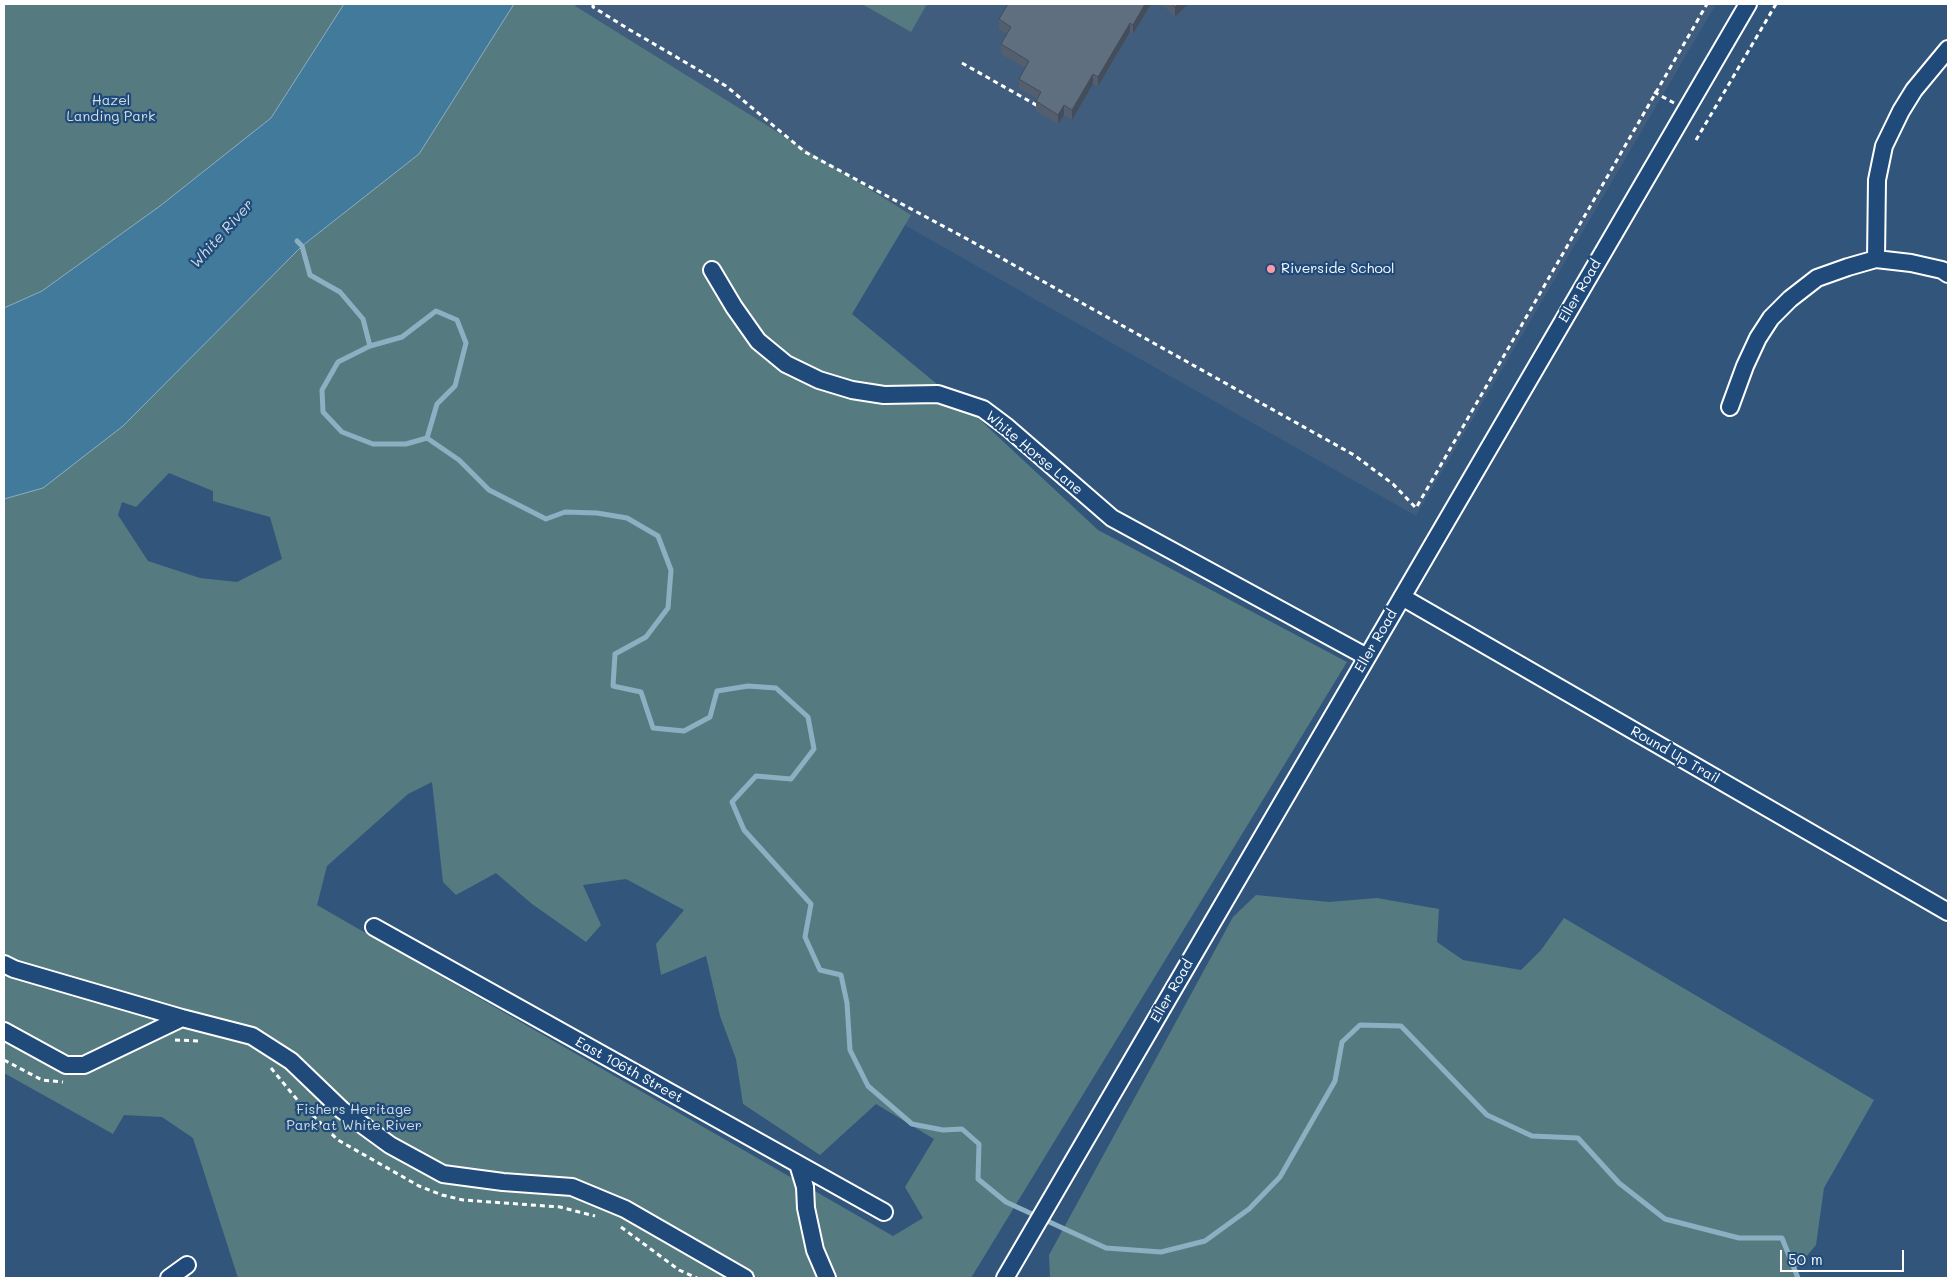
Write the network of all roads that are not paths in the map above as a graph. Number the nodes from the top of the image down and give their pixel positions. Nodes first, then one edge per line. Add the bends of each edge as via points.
1 (1748, 4) edge
2 (1948, 49) edge
3 (1876, 260) junction
4 (712, 270) dead end
5 (1948, 274) edge
6 (1730, 407) dead end
7 (1402, 597) junction
8 (1367, 657) junction
9 (1948, 912) edge
10 (374, 928) dead end
11 (4, 964) edge
12 (182, 1018) junction
13 (4, 1031) edge
14 (798, 1164) junction
15 (884, 1212) dead end
16 (187, 1265) dead end
17 (168, 1278) edge
18 (744, 1278) edge
19 (827, 1278) edge
20 (1005, 1278) edge

1 - 7 street, Eller Road
2 - 3 street via 1914,90 1884,146 1877,180
3 - 5 street via 1911,263
3 - 6 street via 1817,278 1778,311 1758,338
4 - 8 street, White Horse Lane via 758,341 786,364 852,390 884,395 938,394 982,409 1112,518
7 - 8 street, Eller Road
7 - 9 street, Round Up Trail
8 - 20 street, Eller Road
10 - 14 street, East 106th Street
11 - 12 street
12 - 13 street via 84,1064 66,1065
12 - 18 street via 252,1036 290,1061 342,1110 390,1145 443,1174 572,1187 625,1209
14 - 15 street, East 106th Street
14 - 19 street via 815,1250
16 - 17 street

